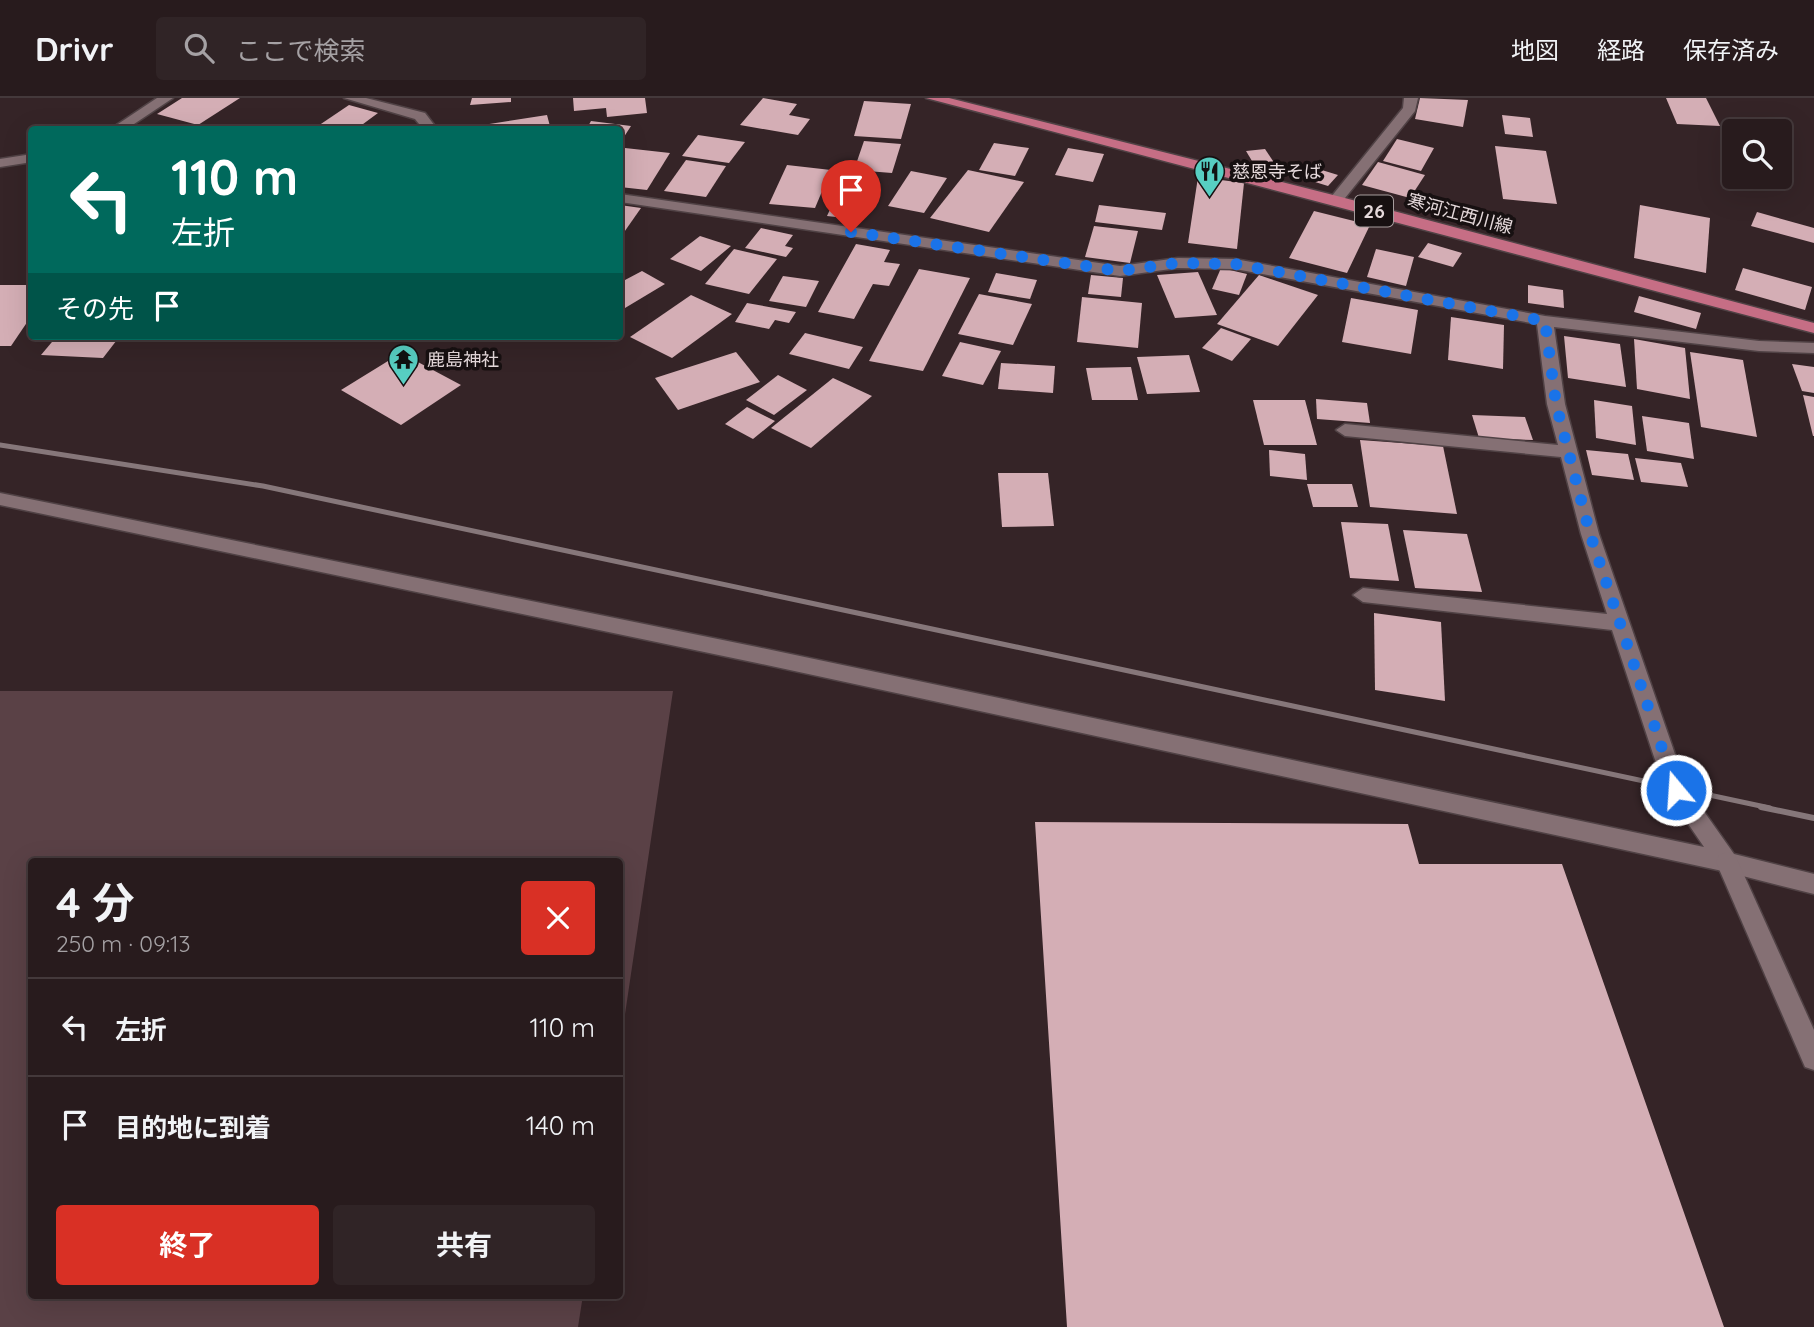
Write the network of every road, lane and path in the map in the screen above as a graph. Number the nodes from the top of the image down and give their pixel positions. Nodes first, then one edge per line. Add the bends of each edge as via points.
1 (166, 98) edge
2 (351, 98) edge
3 (933, 98) edge
4 (1411, 98) edge
5 (121, 126) edge
6 (429, 126) edge
7 (28, 159) edge
8 (0, 163) edge
9 (623, 198) edge
10 (1336, 200) junction
11 (1545, 321) junction
12 (1814, 328) edge
13 (1814, 348) edge
14 (1345, 430) dead end
15 (1568, 452) junction
16 (0, 499) edge
17 (1363, 595) dead end
18 (1620, 623) junction
19 (1727, 862) junction
20 (1814, 884) edge
21 (1814, 1058) edge

1 - 5 street
2 - 6 street via 420,116
3 - 10 main road, 寒河江西川線 / 26
4 - 10 street via 1410,108
7 - 8 street
9 - 11 street via 1120,271 1178,263 1235,264
10 - 12 main road, 寒河江西川線 / 26
11 - 13 street via 1759,346
11 - 15 street via 1556,404
14 - 15 street
15 - 18 street
16 - 19 street
17 - 18 street
18 - 19 street via 1676,790
19 - 20 street
19 - 21 street

